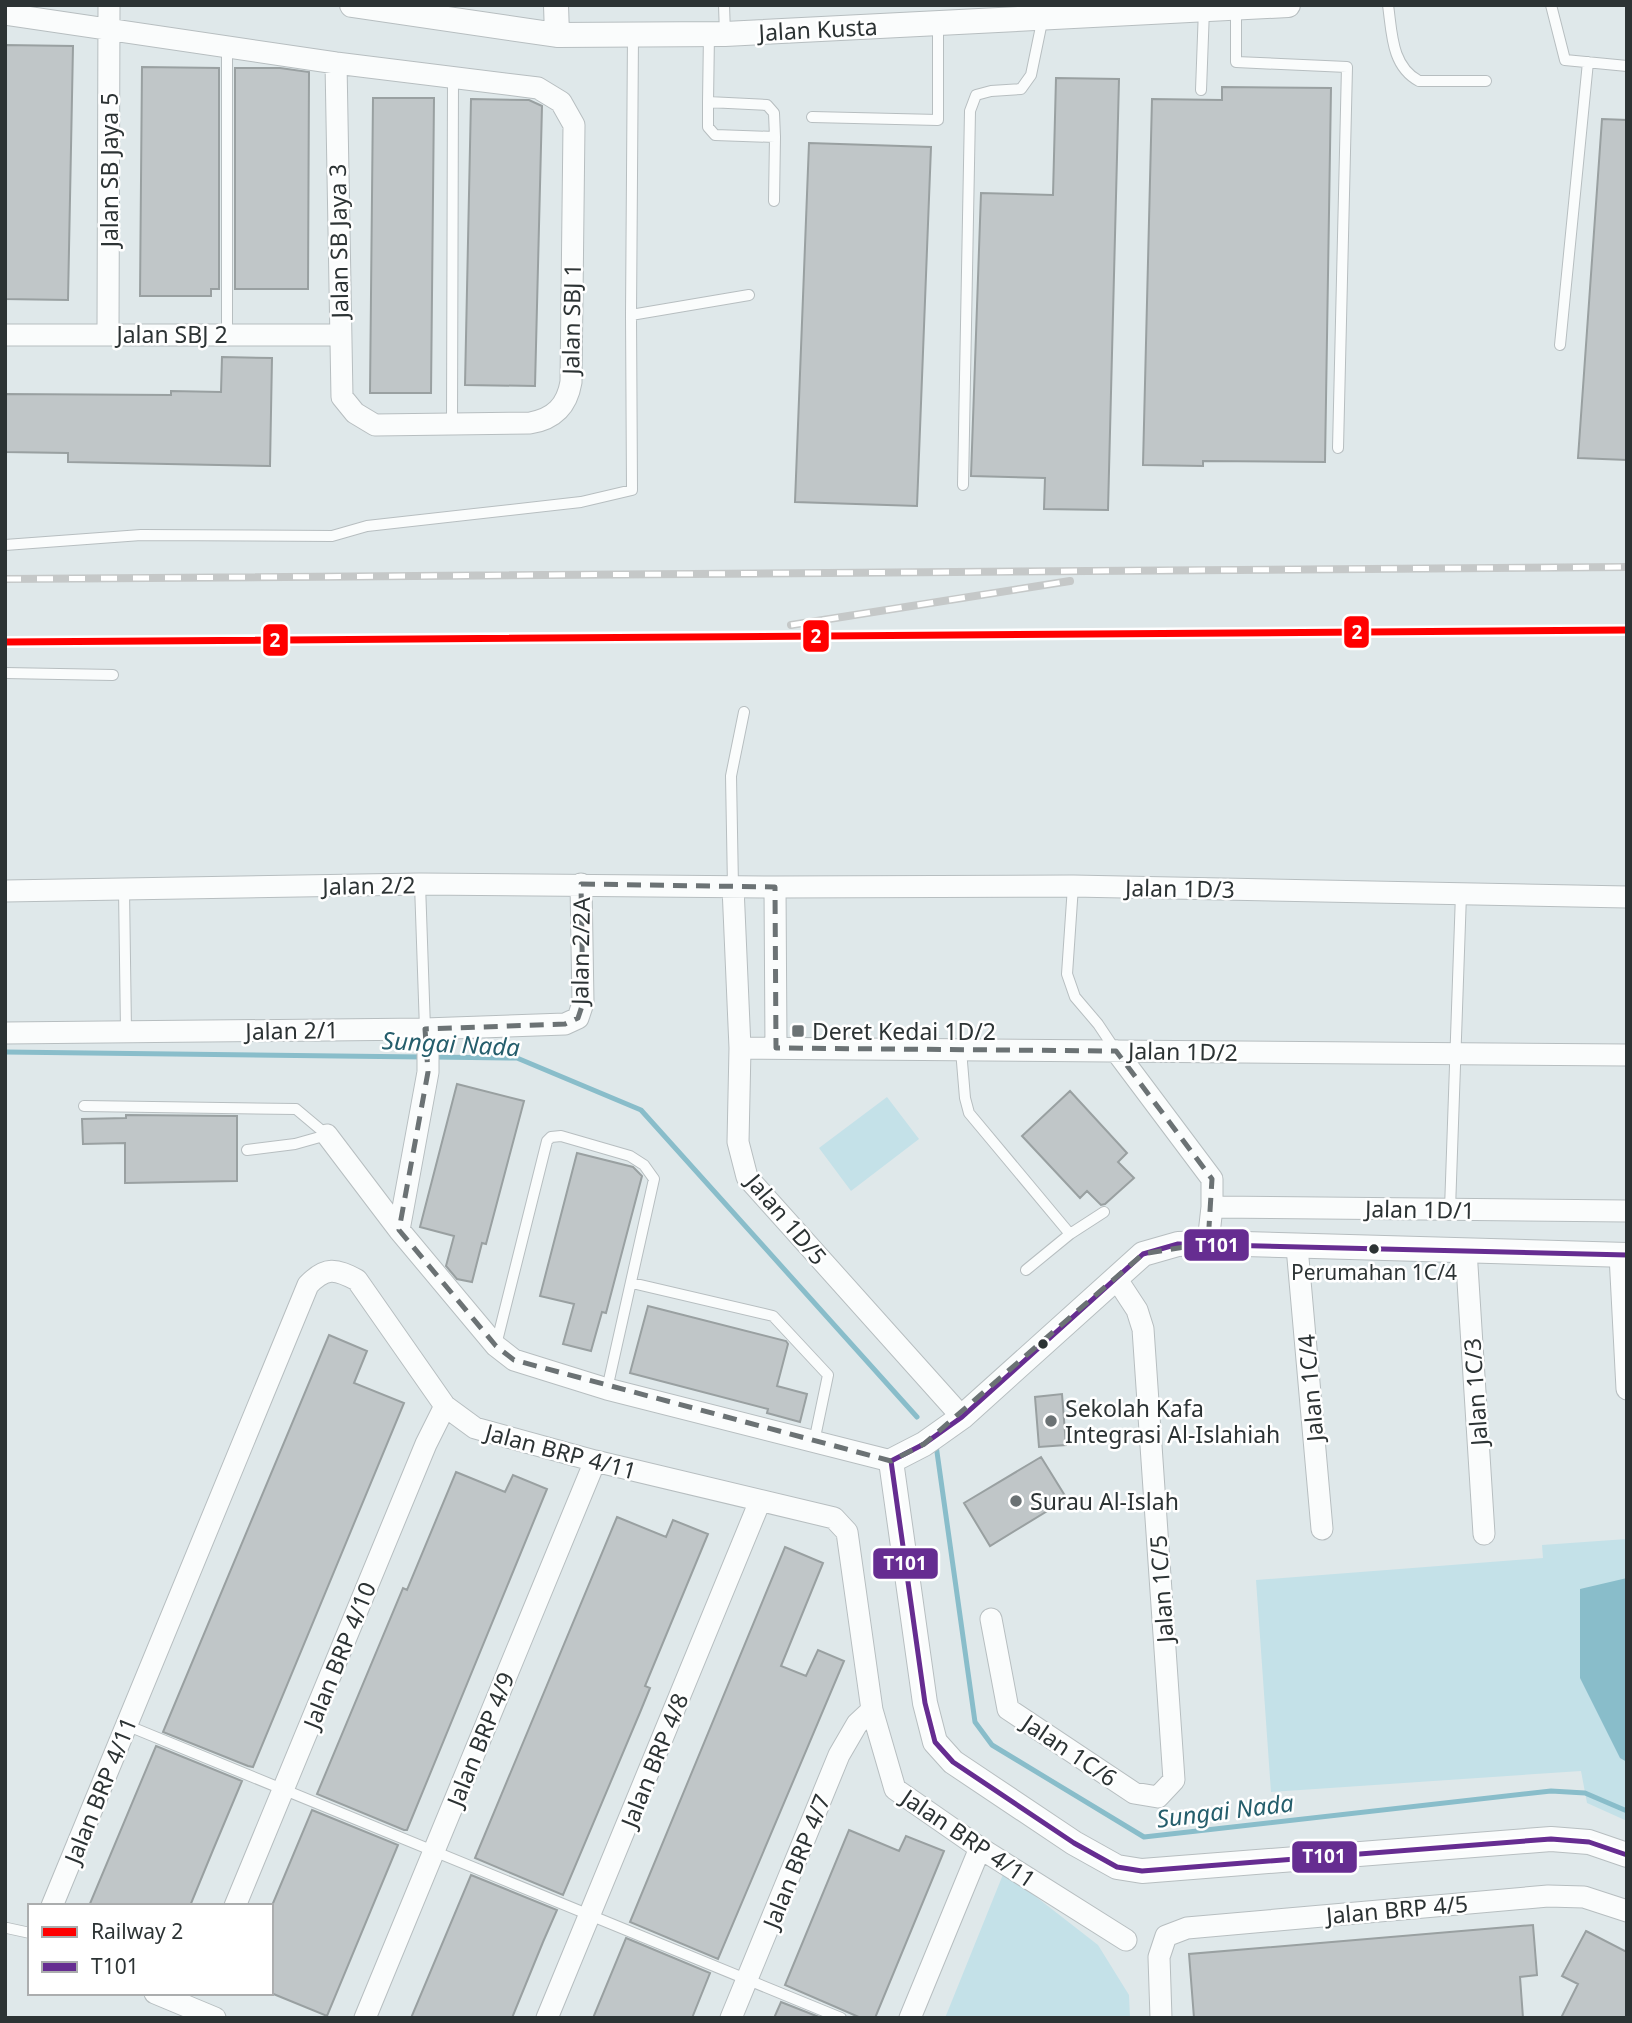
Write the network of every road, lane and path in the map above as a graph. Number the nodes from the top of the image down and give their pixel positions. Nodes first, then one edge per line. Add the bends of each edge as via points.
1 (109, 5) edge
2 (352, 5) edge
3 (556, 5) edge
4 (724, 5) edge
5 (1288, 5) edge
6 (1388, 5) edge
7 (1551, 5) edge
8 (1222, 8) edge
9 (1081, 10) edge
10 (5, 14) edge
11 (1044, 17) junction
12 (938, 22) junction
13 (109, 29) junction
14 (717, 34) junction
15 (557, 35) junction
16 (633, 35) junction
17 (228, 47) junction
18 (1588, 62) junction
19 (336, 63) junction
20 (1627, 65) edge
21 (453, 78) junction
22 (1486, 81) dead end
23 (1201, 90) dead end
24 (708, 102) junction
25 (812, 117) dead end
26 (775, 137) junction
27 (774, 201) dead end
28 (749, 295) dead end
29 (631, 315) junction
30 (108, 334) junction
31 (227, 334) junction
32 (5, 335) edge
33 (340, 335) junction
34 (1560, 345) dead end
35 (355, 414) joint
36 (452, 424) junction
37 (1338, 449) dead end
38 (963, 485) dead end
39 (5, 545) edge
40 (5, 673) edge
41 (113, 674) dead end
42 (744, 712) dead end
43 (420, 884) junction
44 (582, 884) junction
45 (1073, 886) junction
46 (733, 887) junction
47 (775, 887) junction
48 (124, 889) junction
49 (5, 891) edge
50 (1461, 894) junction
51 (1627, 897) edge
52 (578, 1018) joint
53 (126, 1031) junction
54 (5, 1033) edge
55 (426, 1037) junction
56 (740, 1048) junction
57 (776, 1048) junction
58 (961, 1049) junction
59 (1116, 1051) junction
60 (1455, 1054) junction
61 (1627, 1055) edge
62 (84, 1106) dead end
63 (327, 1135) junction
64 (247, 1150) dead end
65 (1212, 1207) junction
66 (1450, 1209) junction
67 (1627, 1211) edge
68 (1104, 1212) dead end
69 (399, 1230) junction
70 (1070, 1234) junction
71 (1208, 1243) junction
72 (1297, 1247) junction
73 (1466, 1250) junction
74 (1623, 1255) edge
75 (1026, 1270) dead end
76 (1116, 1278) junction
77 (632, 1283) junction
78 (496, 1346) junction
79 (607, 1388) junction
80 (1627, 1389) edge
81 (445, 1406) junction
82 (962, 1417) junction
83 (814, 1442) junction
84 (595, 1461) junction
85 (891, 1461) junction
86 (760, 1501) junction
87 (1322, 1530) dead end
88 (1484, 1534) dead end
89 (990, 1619) dead end
90 (872, 1710) junction
91 (127, 1725) junction
92 (1174, 1780) joint
93 (283, 1789) junction
94 (980, 1848) junction
95 (434, 1851) junction
96 (1627, 1855) edge
97 (53, 1904) edge
98 (236, 1904) edge
99 (1627, 1911) edge
100 (589, 1915) junction
101 (7, 1928) edge
102 (28, 1933) edge
103 (1126, 1940) dead end
104 (747, 1979) junction
105 (165, 1995) edge
106 (195, 2001) edge
107 (215, 2018) edge
108 (365, 2018) edge
109 (547, 2018) edge
110 (731, 2018) edge
111 (841, 2018) edge
112 (910, 2018) edge
113 (1161, 2018) edge

1 - 13 street, Jalan SB Jaya 5
2 - 15 street, Jalan Kusta
3 - 15 street
4 - 14 lane
5 - 8 street, Jalan Kusta
6 - 22 lane via 1396,54 1413,77
7 - 18 lane via 1565,60
8 - 9 street, Jalan Kusta
8 - 23 lane
8 - 37 lane via 1236,62 1347,67
9 - 11 street, Jalan Kusta
10 - 13 street
11 - 12 street, Jalan Kusta
11 - 38 lane via 1031,75 1021,89 976,95 970,111
12 - 14 street, Jalan Kusta
12 - 25 lane via 939,120
13 - 17 street
13 - 30 street, Jalan SB Jaya 5
14 - 16 street, Jalan Kusta
14 - 24 lane
15 - 16 street, Jalan Kusta
16 - 29 lane
17 - 19 street
17 - 31 lane
18 - 20 lane
18 - 34 lane
19 - 21 street
19 - 33 street, Jalan SB Jaya 3
21 - 36 lane
21 - 36 street, Jalan SBJ 1 via 538,88 561,102 574,125 569,395 563,406 543,421
24 - 26 lane via 767,105 774,113
24 - 26 lane via 708,127 715,135
26 - 27 lane
28 - 29 lane
29 - 39 lane via 632,490 581,502 367,526 332,536 141,535
30 - 31 street, Jalan SBJ 2
30 - 32 street, Jalan SBJ 2
31 - 33 street, Jalan SBJ 2
33 - 35 street, Jalan SB Jaya 3 via 342,397
35 - 36 street, Jalan SBJ 1 via 375,425
40 - 41 lane
42 - 46 lane via 731,776
43 - 44 street, Jalan 2/2
43 - 48 street, Jalan 2/2
43 - 55 lane
44 - 46 street, Jalan 2/2
44 - 52 street, Jalan 2/2A via 583,1003
45 - 47 street, Jalan 1D/3
45 - 50 street, Jalan 1D/3
45 - 59 lane via 1067,974 1075,997
46 - 47 street, Jalan 1D/3
46 - 56 street, Jalan 1D/5
47 - 57 street
48 - 49 street, Jalan 2/2
48 - 53 lane
50 - 51 street, Jalan 1D/3
50 - 60 lane
52 - 55 street, Jalan 2/1 via 565,1024
53 - 54 street, Jalan 2/1
53 - 55 street, Jalan 2/1
55 - 69 street via 428,1072
56 - 57 street, Jalan 1D/2
56 - 82 street, Jalan 1D/5 via 738,1142 747,1177
57 - 58 street, Jalan 1D/2
58 - 59 street, Jalan 1D/2
58 - 70 lane via 969,1113
59 - 60 street, Jalan 1D/2
59 - 65 street via 1212,1179
60 - 61 street, Jalan 1D/2
60 - 66 lane
62 - 63 lane via 296,1109
63 - 64 lane
63 - 69 street
65 - 66 street, Jalan 1D/1
65 - 71 street
66 - 67 street, Jalan 1D/1
68 - 70 lane
69 - 78 street
70 - 75 lane
71 - 72 street
71 - 76 street via 1178,1244 1143,1254
72 - 73 street
72 - 87 street, Jalan 1C/4
73 - 74 street
73 - 88 street, Jalan 1C/3
74 - 80 street
76 - 82 street
76 - 92 street, Jalan 1C/5 via 1137,1310 1143,1329
77 - 78 lane via 654,1179 630,1156 561,1136 551,1138
77 - 79 lane
77 - 83 lane via 773,1316 828,1375
78 - 79 street via 514,1360
79 - 83 street
81 - 84 street, Jalan BRP 4/11 via 475,1428
81 - 91 street, Jalan BRP 4/11 via 357,1280 330,1270 317,1275 308,1285
81 - 93 street, Jalan BRP 4/10
82 - 85 street
83 - 85 street
84 - 86 street, Jalan BRP 4/11
84 - 95 street, Jalan BRP 4/9
85 - 96 street via 925,1703 935,1742 953,1762 1117,1867 1142,1871 1551,1839 1589,1842
86 - 90 street, Jalan BRP 4/11 via 834,1518 847,1532
86 - 100 street, Jalan BRP 4/8
89 - 92 street, Jalan 1C/6 via 1008,1709 1134,1793 1158,1797
90 - 94 street, Jalan BRP 4/11 via 895,1788
90 - 104 street, Jalan BRP 4/7 via 857,1724 839,1755
91 - 93 lane
91 - 97 street, Jalan BRP 4/11
93 - 95 lane
93 - 98 street, Jalan BRP 4/10
94 - 103 street, Jalan BRP 4/11
94 - 112 street
95 - 100 lane
95 - 108 street, Jalan BRP 4/9
99 - 113 street, Jalan BRP 4/5 via 1584,1897 1548,1896 1187,1928 1166,1936 1158,1957
100 - 104 lane
100 - 109 street, Jalan BRP 4/8
101 - 102 lane
104 - 110 street, Jalan BRP 4/7
104 - 111 lane
105 - 106 street
106 - 107 street

